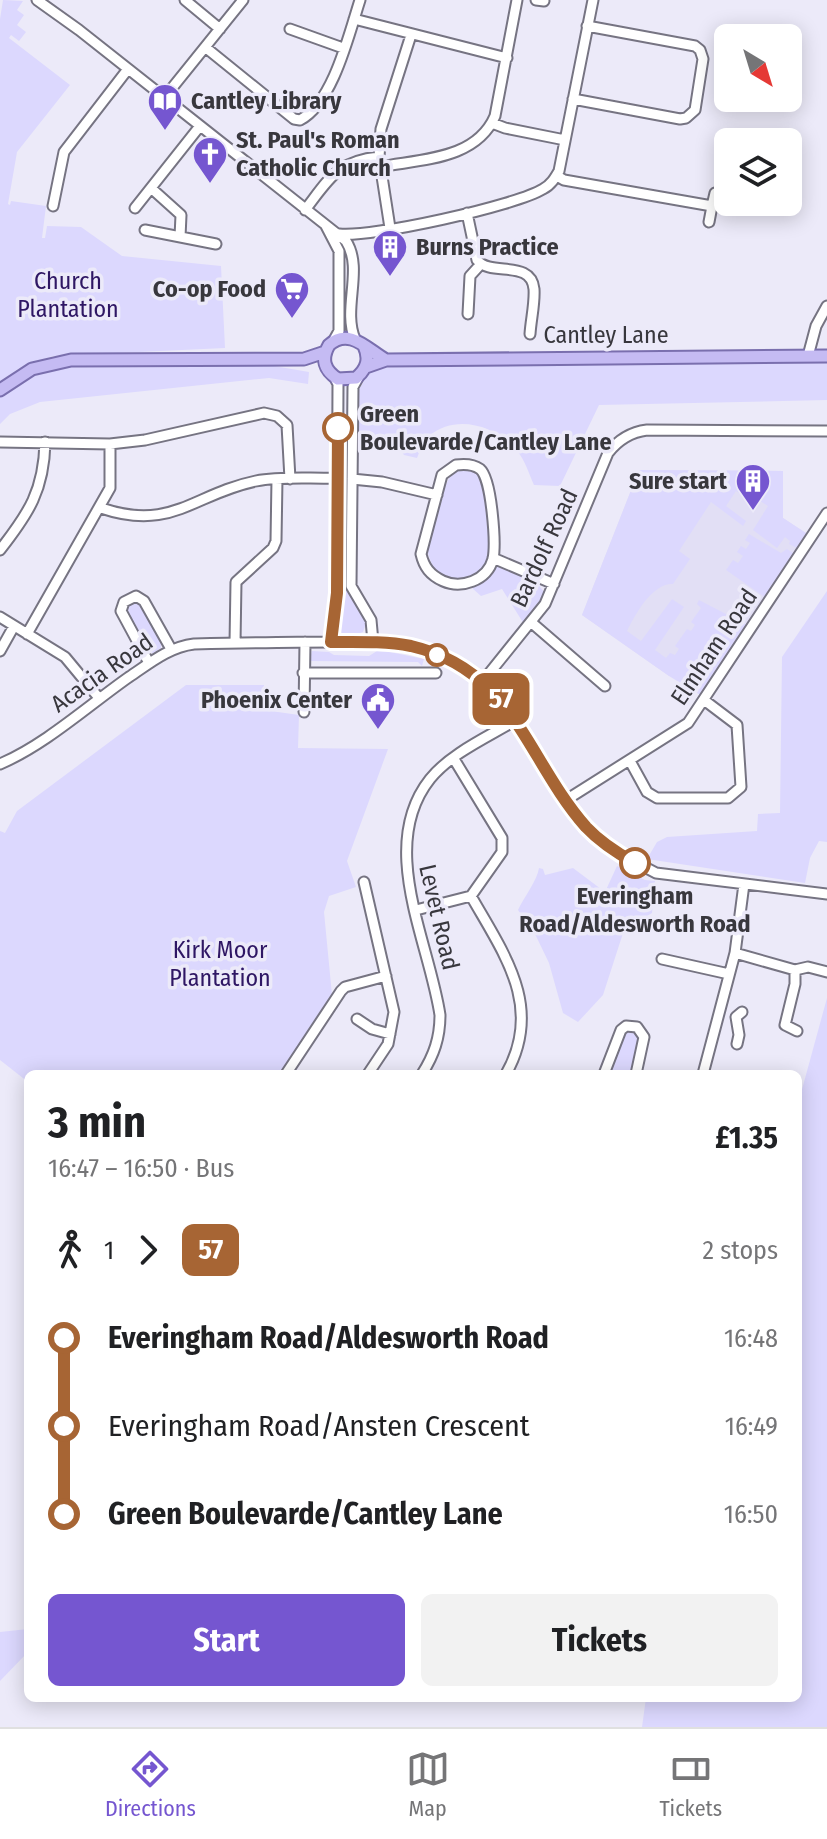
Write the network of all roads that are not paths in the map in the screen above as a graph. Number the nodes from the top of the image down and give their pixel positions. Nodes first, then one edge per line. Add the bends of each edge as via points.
1 (37, 0) edge
2 (185, 0) edge
3 (243, 0) edge
4 (360, 0) edge
5 (517, 0) edge
6 (593, 0) edge
7 (354, 19) junction
8 (587, 26) junction
9 (220, 29) junction
10 (290, 29) dead end
11 (411, 35) junction
12 (205, 47) junction
13 (343, 48) junction
14 (507, 58) junction
15 (128, 69) junction
16 (164, 98) junction
17 (573, 99) junction
18 (492, 123) junction
19 (200, 126) junction
20 (565, 140) junction
21 (380, 162) junction
22 (557, 176) junction
23 (151, 188) junction
24 (714, 197) edge
25 (53, 206) dead end
26 (712, 206) junction
27 (135, 208) dead end
28 (305, 210) junction
29 (467, 213) junction
30 (709, 222) dead end
31 (324, 224) junction
32 (390, 228) junction
33 (145, 230) dead end
34 (372, 232) junction
35 (339, 234) junction
36 (180, 237) junction
37 (216, 244) dead end
38 (351, 248) junction
39 (480, 265) junction
40 (339, 294) junction
41 (352, 294) junction
42 (827, 306) edge
43 (468, 314) dead end
44 (530, 334) dead end
45 (334, 340) junction
46 (360, 343) junction
47 (325, 352) junction
48 (808, 356) junction
49 (827, 356) edge
50 (304, 359) junction
51 (386, 360) junction
52 (362, 372) junction
53 (330, 373) junction
54 (0, 390) edge
55 (827, 431) edge
56 (0, 442) edge
57 (45, 442) junction
58 (110, 444) junction
59 (351, 468) junction
60 (338, 473) junction
61 (277, 479) junction
62 (290, 479) junction
63 (352, 484) junction
64 (338, 490) junction
65 (437, 495) junction
66 (101, 508) junction
67 (827, 513) edge
68 (0, 550) edge
69 (493, 558) junction
70 (554, 584) junction
71 (0, 617) edge
72 (532, 623) junction
73 (14, 626) junction
74 (27, 634) junction
75 (305, 642) junction
76 (331, 642) junction
77 (373, 642) junction
78 (235, 643) junction
79 (171, 649) junction
80 (0, 651) edge
81 (149, 663) junction
82 (303, 673) junction
83 (436, 673) dead end
84 (483, 681) junction
85 (605, 686) dead end
86 (99, 698) junction
87 (704, 700) junction
88 (304, 712) dead end
89 (516, 720) junction
90 (454, 759) junction
91 (630, 761) junction
92 (0, 764) edge
93 (566, 800) junction
94 (364, 882) dead end
95 (744, 884) junction
96 (827, 894) edge
97 (471, 896) junction
98 (416, 910) junction
99 (735, 953) junction
100 (662, 959) dead end
101 (795, 970) junction
102 (827, 972) edge
103 (729, 974) junction
104 (386, 976) junction
105 (719, 1012) junction
106 (357, 1019) dead end
107 (797, 1031) dead end
108 (390, 1034) junction
109 (737, 1044) dead end
110 (292, 1070) edge
111 (371, 1070) edge
112 (424, 1070) edge
113 (508, 1070) edge
114 (606, 1070) edge
115 (637, 1070) edge
116 (704, 1070) edge

1 - 15 street
2 - 9 street
3 - 9 street
4 - 7 street
5 - 14 street
6 - 8 street
7 - 11 street
7 - 13 street
8 - 17 street
8 - 17 street via 695,46 703,59 695,110 680,119
9 - 12 street
10 - 13 street
11 - 14 street
11 - 21 street via 385,116
12 - 13 street via 300,120 323,95
12 - 16 street
14 - 18 street
15 - 16 street
15 - 25 street via 64,152
16 - 19 street
17 - 20 street
18 - 20 street
18 - 21 street via 479,139 455,153
19 - 23 street
19 - 28 street
20 - 22 street
21 - 28 street via 359,159 343,166
21 - 32 street
22 - 26 street
22 - 29 street via 541,191
23 - 27 street
23 - 36 street via 181,215
24 - 26 street
26 - 30 street
28 - 31 street
29 - 32 street
29 - 39 street
31 - 35 street
31 - 40 street via 339,251
32 - 34 street
33 - 36 street
34 - 35 street
34 - 38 street
35 - 38 street
36 - 37 street
38 - 41 street
39 - 43 street via 470,276
39 - 44 street via 520,271 531,279
40 - 41 street
40 - 45 street
41 - 46 street via 353,333
42 - 48 street
45 - 46 main road via 344,337
45 - 47 main road
46 - 51 main road
46 - 52 main road via 367,353
47 - 50 main road
47 - 53 main road
48 - 49 main road, Cantley Lane
48 - 51 main road, Cantley Lane
50 - 53 main road
50 - 54 main road via 71,360 32,369
51 - 52 main road, Cantley Lane
52 - 53 main road via 344,380
52 - 59 street via 353,387
53 - 60 street via 338,384
55 - 70 street, Bardolf Road via 647,430 625,437 608,453
56 - 57 street
57 - 58 street
57 - 68 street via 35,500
58 - 62 street via 273,414 289,431
58 - 66 street via 112,481
59 - 60 street
59 - 63 street
60 - 62 street
60 - 64 street
61 - 62 street
61 - 66 street via 160,516 126,517
61 - 78 street via 276,541 236,582
63 - 64 street
63 - 65 street via 382,482
63 - 77 street via 351,586 371,620
64 - 76 street
65 - 69 street via 449,468 462,464 480,469 488,481
65 - 69 street via 421,554 429,572 465,585
66 - 74 street
67 - 87 street, Elmham Road
69 - 70 street
70 - 72 street, Bardolf Road
71 - 73 street
72 - 84 street, Bardolf Road
72 - 85 street
73 - 74 street
73 - 80 street
74 - 86 street via 72,662
75 - 76 street, Acacia Road
75 - 78 street, Acacia Road
75 - 82 street
76 - 77 street, Acacia Road
77 - 84 street, Acacia Road via 428,651
78 - 79 street, Acacia Road
79 - 81 street, Acacia Road
79 - 81 street via 144,601 136,596 124,602 121,611
81 - 86 street, Acacia Road
82 - 83 street
82 - 88 street
84 - 89 street
86 - 92 street, Acacia Road
87 - 91 street, Elmham Road via 688,723
87 - 91 street via 737,725 739,792 728,798 657,798 647,792
89 - 90 street, Levet Road
89 - 93 street
90 - 97 street via 503,843
90 - 98 street, Levet Road via 431,777 409,823 405,859
91 - 93 street, Elmham Road
93 - 95 street via 602,842 646,869
94 - 104 street
95 - 96 street
95 - 99 street
97 - 98 street
97 - 113 street via 520,995 521,1032
98 - 112 street, Levet Road via 440,1015 438,1039
99 - 101 street
99 - 103 street
100 - 103 street
101 - 102 street
101 - 107 street via 785,1025
103 - 105 street
104 - 108 street via 394,1012
104 - 110 street via 341,991
105 - 109 street via 739,1015
105 - 116 street
106 - 108 street
108 - 111 street
114 - 115 street via 621,1030 631,1026 644,1037

